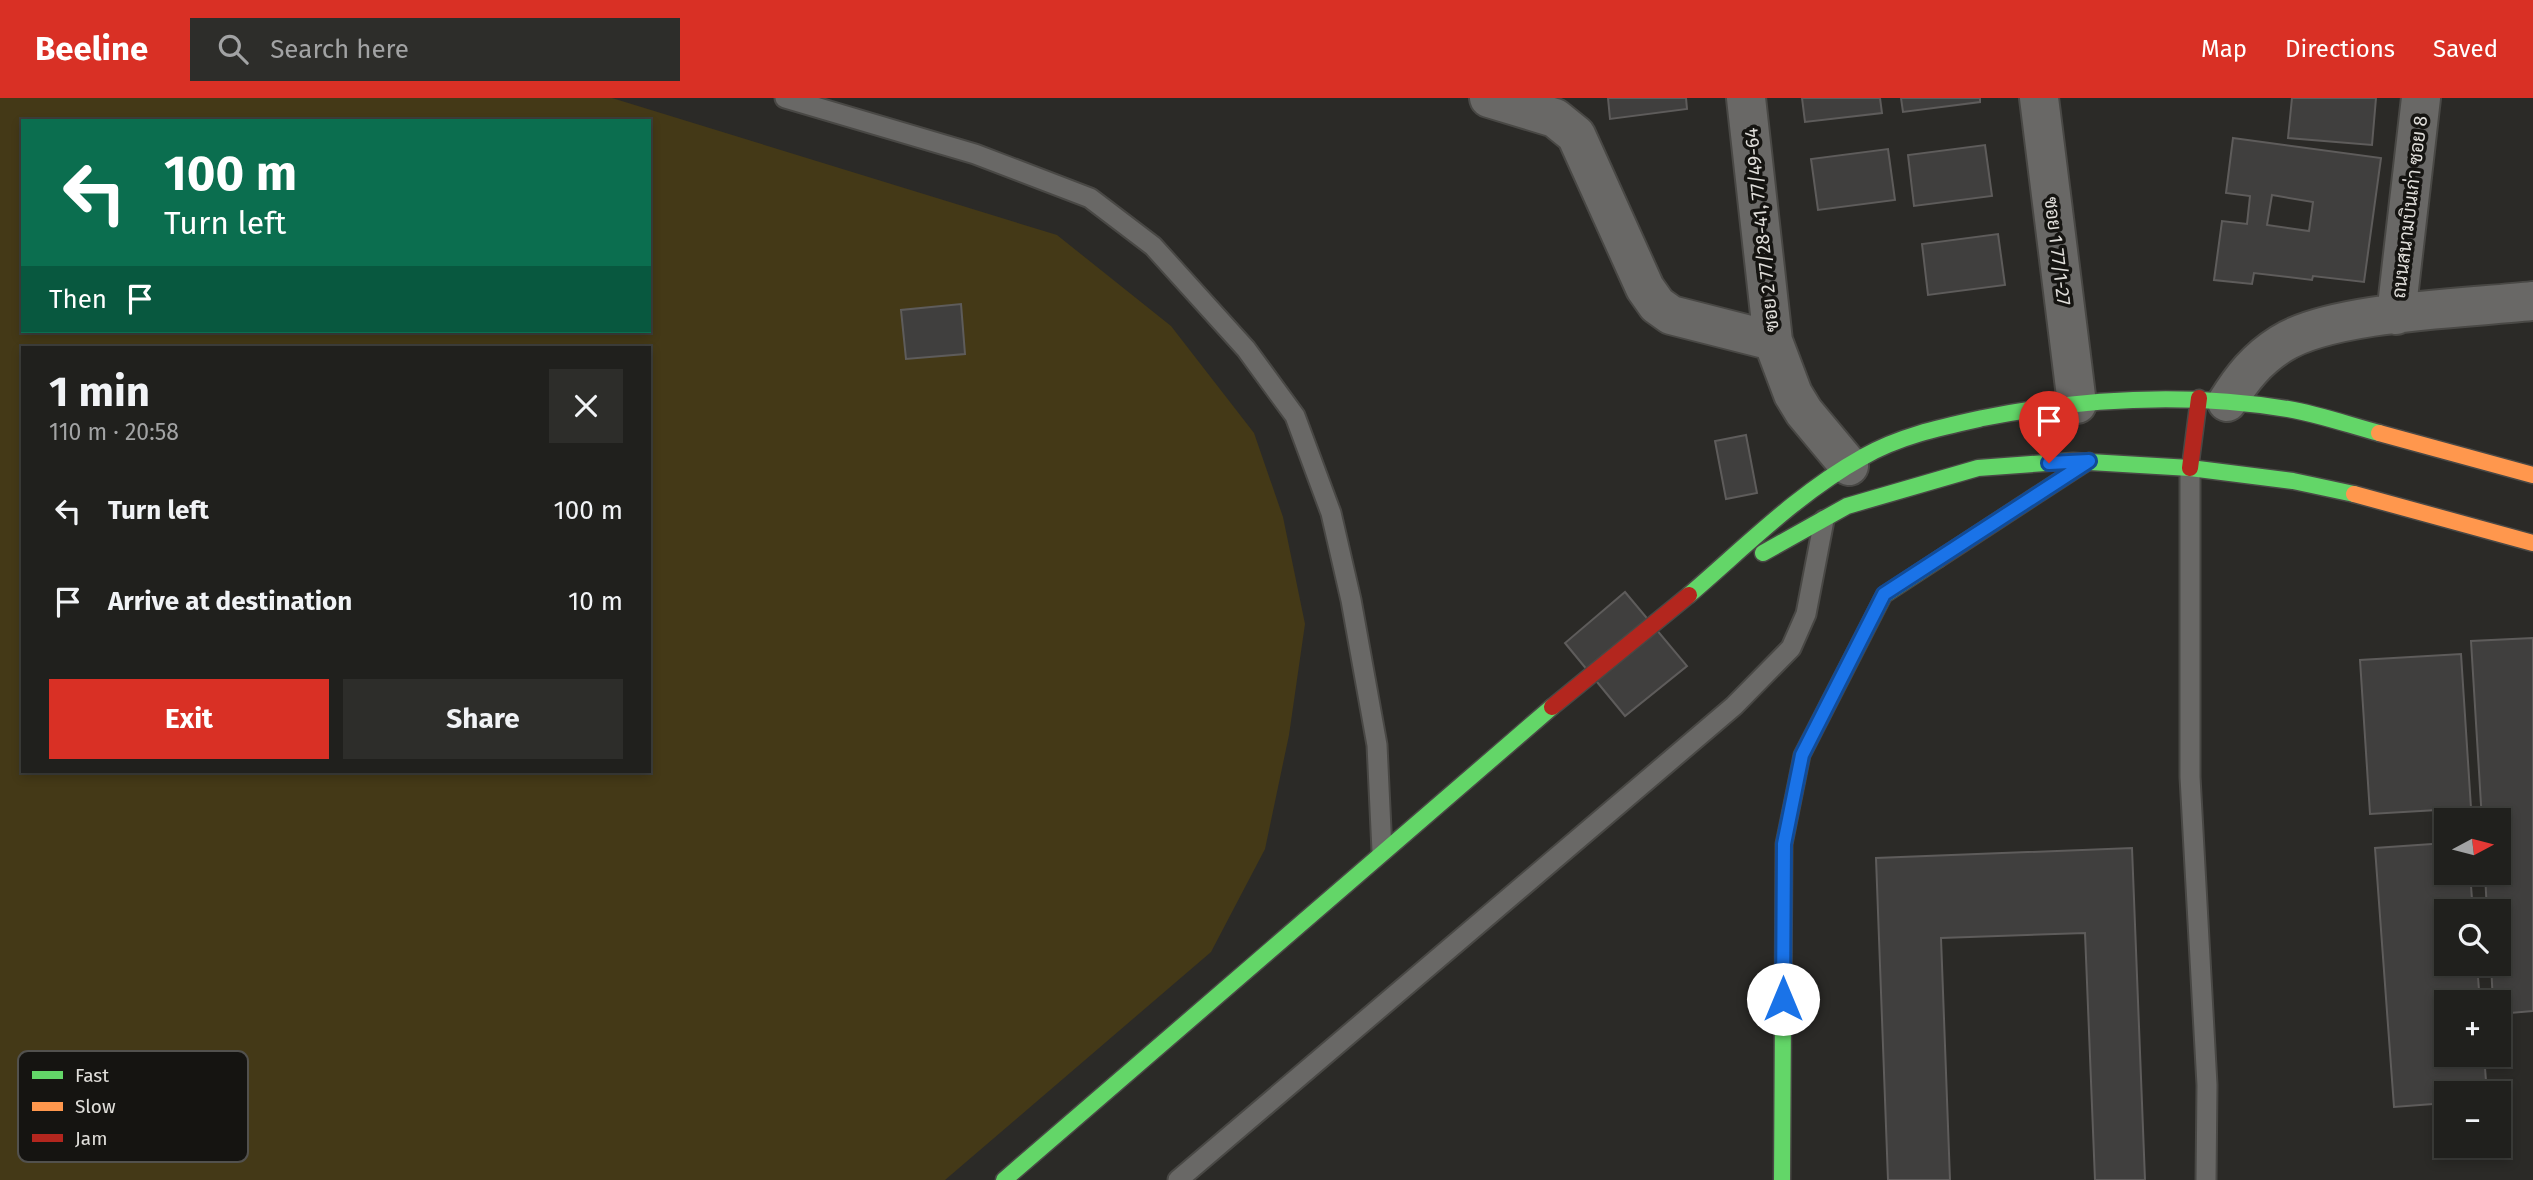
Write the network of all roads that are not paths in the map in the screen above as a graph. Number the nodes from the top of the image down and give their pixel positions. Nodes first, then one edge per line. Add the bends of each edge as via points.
1 (785, 98) edge
2 (1489, 98) edge
3 (1746, 98) edge
4 (2039, 98) edge
5 (2421, 98) edge
6 (2533, 301) edge
7 (2396, 315) junction
8 (1773, 341) junction
9 (2213, 400) junction
10 (2077, 404) junction
11 (2089, 461) junction
12 (1849, 466) junction
13 (2190, 468) junction
14 (2533, 475) edge
15 (1824, 519) junction
16 (2533, 543) edge
17 (1688, 596) junction
18 (1382, 851) junction
19 (1186, 1177) edge
20 (1004, 1180) edge
21 (1782, 1180) edge
22 (2206, 1180) edge

1 - 18 lane via 975,154 1090,198 1153,246 1246,349 1295,416 1331,513 1377,745
2 - 8 street via 1555,118 1576,135 1645,288 1657,305 1671,316
3 - 8 street, ซอย 2 77/28-41, 77/49-64
4 - 10 street, ซอย 1 77/1-27
5 - 7 street, ถนนสนามบินเก่า ซอย 8
6 - 7 street
7 - 9 street via 2347,322 2283,343
8 - 12 street, ซอย 2 77/28-41, 77/49-64 via 1793,394
9 - 10 street
9 - 13 street
9 - 14 street via 2302,412
10 - 12 street via 1935,428
11 - 13 street
11 - 15 street via 1978,468 1847,506
11 - 21 street via 1884,594 1802,755 1784,844
12 - 17 street via 1803,496
13 - 16 street via 2319,487
13 - 22 lane via 2190,777 2207,1085
15 - 17 street
15 - 19 lane via 1806,614 1791,648 1734,706
17 - 18 street
18 - 20 street

